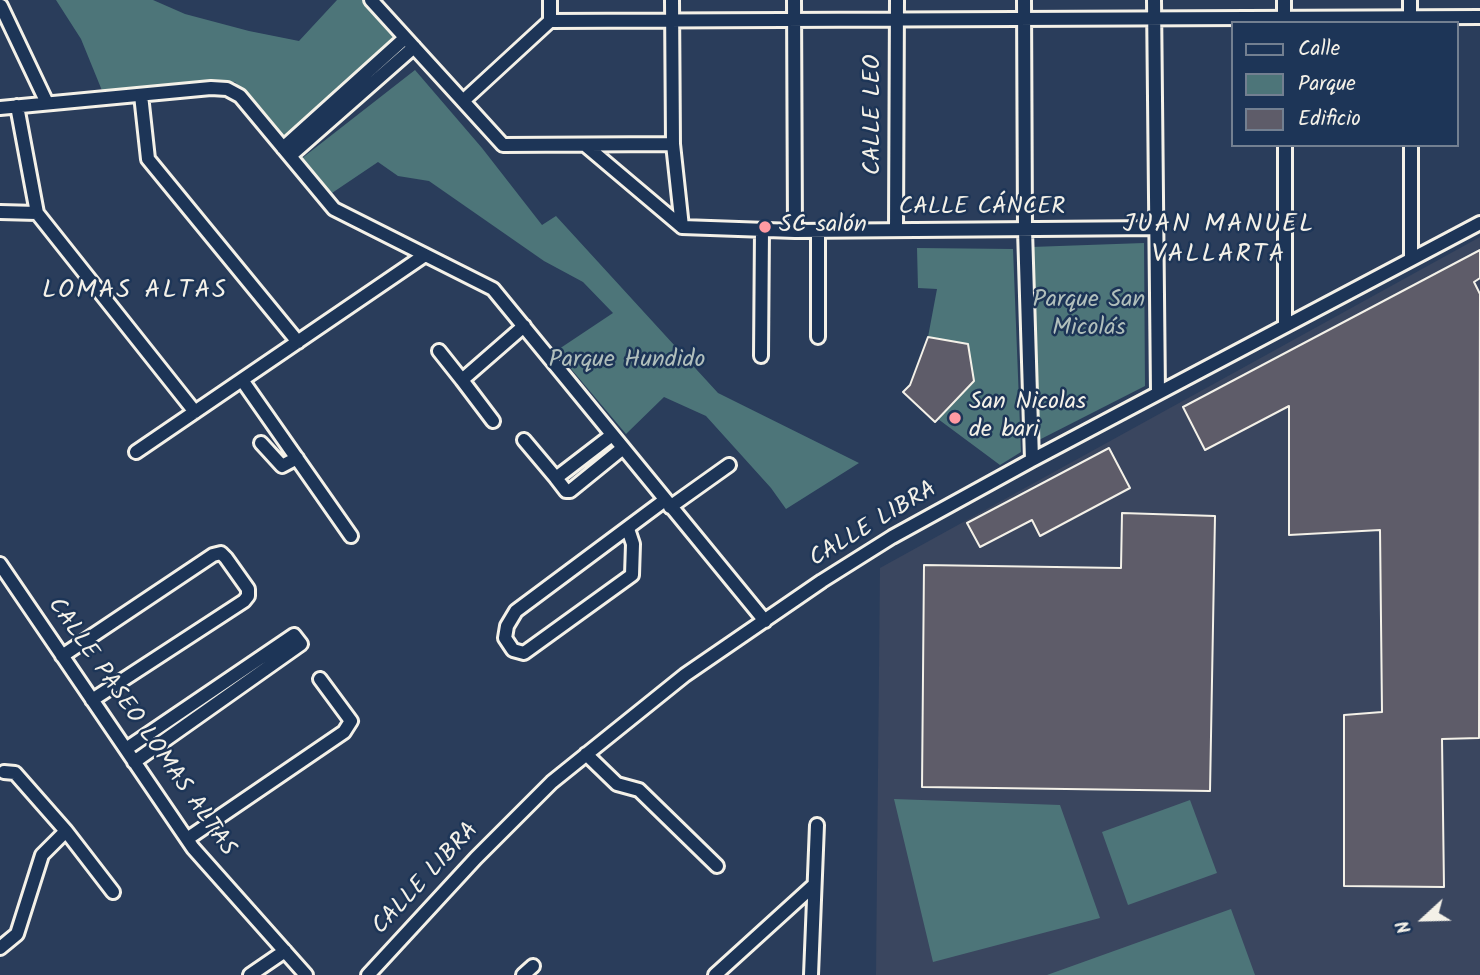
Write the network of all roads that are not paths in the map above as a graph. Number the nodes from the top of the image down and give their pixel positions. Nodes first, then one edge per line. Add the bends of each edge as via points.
1 (371, 0) edge
2 (550, 0) edge
3 (672, 0) edge
4 (794, 0) edge
5 (897, 0) edge
6 (1024, 0) edge
7 (1154, 0) edge
8 (1284, 0) edge
9 (1410, 0) edge
10 (1, 6) edge
11 (1480, 17) edge
12 (897, 19) junction
13 (1024, 19) junction
14 (1155, 19) junction
15 (672, 20) junction
16 (794, 20) junction
17 (1284, 20) edge
18 (1410, 20) edge
19 (550, 21) junction
20 (410, 42) junction
21 (141, 95) junction
22 (463, 101) junction
23 (47, 103) junction
24 (17, 106) junction
25 (0, 108) edge
26 (673, 144) junction
27 (585, 145) junction
28 (1285, 147) edge
29 (1411, 147) edge
30 (286, 152) junction
31 (0, 212) edge
32 (37, 214) junction
33 (1480, 223) edge
34 (682, 227) junction
35 (1157, 229) junction
36 (762, 230) junction
37 (896, 230) junction
38 (1025, 230) junction
39 (795, 231) junction
40 (818, 231) junction
41 (425, 255) junction
42 (1411, 258) junction
43 (1285, 325) junction
44 (524, 326) junction
45 (818, 337) dead end
46 (298, 342) junction
47 (439, 351) dead end
48 (761, 356) dead end
49 (242, 380) junction
50 (462, 380) junction
51 (1158, 393) junction
52 (195, 412) junction
53 (494, 421) dead end
54 (612, 435) junction
55 (524, 440) dead end
56 (261, 443) dead end
57 (623, 448) junction
58 (136, 452) dead end
59 (297, 458) junction
60 (1032, 460) junction
61 (729, 465) dead end
62 (556, 478) junction
63 (667, 504) junction
64 (628, 529) junction
65 (351, 536) dead end
66 (1, 567) edge
67 (765, 621) junction
68 (62, 656) junction
69 (320, 678) dead end
70 (92, 699) junction
71 (126, 749) junction
72 (586, 754) junction
73 (134, 762) junction
74 (4, 772) dead end
75 (817, 825) dead end
76 (66, 831) junction
77 (187, 839) junction
78 (718, 866) dead end
79 (813, 886) junction
80 (113, 892) dead end
81 (0, 948) edge
82 (285, 951) junction
83 (533, 966) dead end
84 (250, 975) edge
85 (306, 975) edge
86 (368, 975) edge
87 (523, 975) edge
88 (715, 975) edge
89 (811, 975) edge

1 - 20 street
2 - 19 street
3 - 15 street
4 - 16 street
5 - 12 street, CALLE LEO
6 - 13 street
7 - 14 street
8 - 17 street
9 - 18 street
10 - 23 street
11 - 18 street
12 - 13 street
12 - 16 street
12 - 37 street, CALLE LEO
13 - 14 street
13 - 38 street
14 - 17 street
14 - 35 street
15 - 16 street
15 - 19 street
15 - 26 street
16 - 39 street
17 - 18 street
19 - 22 street
20 - 22 street
20 - 30 street
21 - 23 street
21 - 30 street via 227,89 240,96
21 - 46 street via 148,159
22 - 27 street via 503,145
23 - 24 street
24 - 25 street
24 - 32 street
26 - 27 street
26 - 34 street
27 - 34 street
28 - 43 street
29 - 42 street
30 - 41 street via 334,209
31 - 32 street
32 - 52 street
33 - 42 street, CALLE LIBRA
34 - 36 street, CALLE CÁNCER
35 - 38 street, CALLE CÁNCER
35 - 51 street
36 - 39 street, CALLE CÁNCER
36 - 48 street
37 - 38 street, CALLE CÁNCER
37 - 40 street, CALLE CÁNCER
38 - 60 street
39 - 40 street, CALLE CÁNCER
40 - 45 street
41 - 44 street via 494,289
41 - 46 street
42 - 43 street, CALLE LIBRA
43 - 51 street, CALLE LIBRA
44 - 50 street
44 - 54 street
46 - 49 street
47 - 50 street
49 - 52 street
49 - 59 street
50 - 53 street
51 - 60 street, CALLE LIBRA
52 - 58 street
54 - 57 street
54 - 62 street
55 - 62 street
56 - 59 street via 282,466
57 - 62 street via 570,492
57 - 63 street
59 - 65 street
60 - 67 street, CALLE LIBRA via 892,537
61 - 63 street
63 - 64 street
63 - 67 street
64 - 64 street via 633,544 632,575 524,653 513,650 505,638 516,611
66 - 68 street, CALLE PASEO LOMAS ALTAS
67 - 72 street, CALLE LIBRA via 685,675
68 - 70 street, CALLE PASEO LOMAS ALTAS
68 - 70 street via 213,555 226,558 248,589 244,601
69 - 77 street via 351,721 344,732
70 - 71 street, CALLE PASEO LOMAS ALTAS
71 - 73 street, CALLE PASEO LOMAS ALTAS
71 - 73 street via 294,635 301,644
72 - 78 street via 617,784 639,790
72 - 86 street, CALLE LIBRA via 524,808
73 - 77 street, CALLE PASEO LOMAS ALTAS
74 - 76 street via 15,773
75 - 79 street
76 - 80 street
76 - 81 street via 42,855 17,934
77 - 82 street, CALLE PASEO LOMAS ALTAS
79 - 88 street
79 - 89 street
82 - 84 street
82 - 85 street, CALLE PASEO LOMAS ALTAS
83 - 87 street

